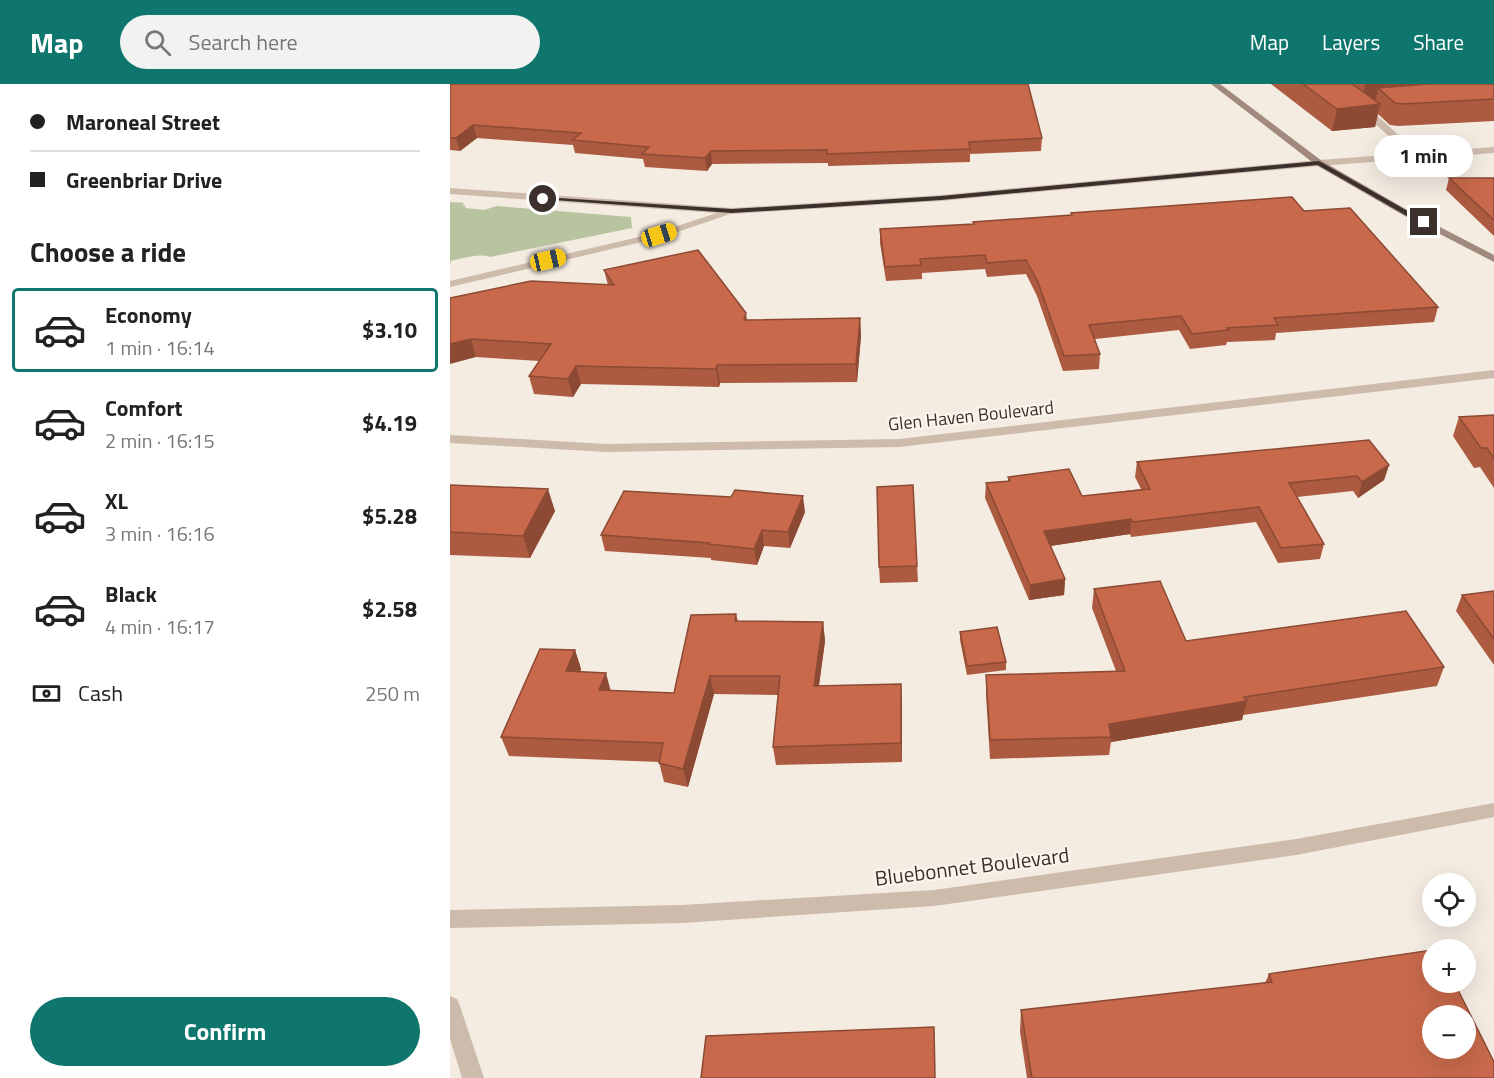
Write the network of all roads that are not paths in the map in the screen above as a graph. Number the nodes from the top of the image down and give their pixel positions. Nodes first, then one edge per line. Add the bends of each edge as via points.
1 (1215, 84) edge
2 (1327, 84) edge
3 (1370, 105) edge
4 (1359, 106) junction
5 (1494, 150) edge
6 (1415, 155) junction
7 (1319, 163) junction
8 (450, 191) edge
9 (732, 211) junction
10 (1494, 259) edge
11 (450, 284) edge
12 (1494, 374) edge
13 (450, 439) edge
14 (1494, 810) edge
15 (450, 919) edge
16 (450, 1006) edge
17 (473, 1078) edge

1 - 7 main road
2 - 4 street
3 - 4 street
4 - 6 street
5 - 6 street
6 - 7 street
7 - 9 street via 941,198
7 - 10 main road
8 - 9 street
9 - 11 street via 659,235
12 - 13 street, Glen Haven Boulevard via 900,443 606,448
14 - 15 street, Bluebonnet Boulevard via 1296,847 934,898 682,914
16 - 17 street

